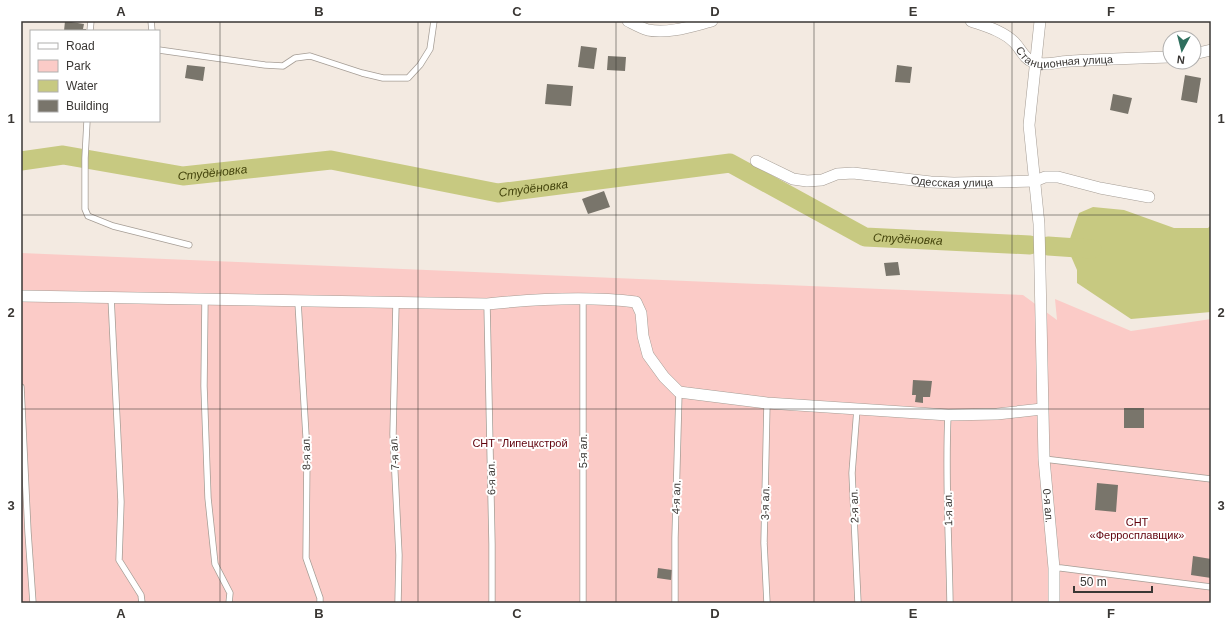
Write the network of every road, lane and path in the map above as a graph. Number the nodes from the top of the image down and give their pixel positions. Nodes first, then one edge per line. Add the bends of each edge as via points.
1 (434, 21) edge
2 (628, 21) edge
3 (712, 21) edge
4 (971, 21) edge
5 (1040, 21) edge
6 (160, 50) edge
7 (1162, 57) edge
8 (1035, 64) junction
9 (87, 122) edge
10 (756, 161) dead end
11 (1035, 181) junction
12 (1149, 197) dead end
13 (189, 245) dead end
14 (21, 296) edge
15 (111, 297) junction
16 (205, 299) junction
17 (583, 299) junction
18 (298, 302) junction
19 (396, 303) junction
20 (487, 304) junction
21 (21, 388) edge
22 (679, 392) junction
23 (767, 403) junction
24 (1042, 408) junction
25 (857, 409) junction
26 (948, 415) junction
27 (1044, 458) junction
28 (1211, 479) edge
29 (1054, 568) junction
30 (1211, 587) edge
31 (34, 603) edge
32 (142, 603) edge
33 (229, 603) edge
34 (320, 603) edge
35 (398, 603) edge
36 (492, 603) edge
37 (583, 603) edge
38 (675, 603) edge
39 (767, 603) edge
40 (858, 603) edge
41 (950, 603) edge
42 (1054, 603) edge

1 - 6 lane via 430,49 420,66 408,78 383,78 310,56 295,58 283,66
2 - 3 street via 648,30 669,30
4 - 8 street, Станционная улица via 1008,37
5 - 8 street, 0-я ал.
7 - 8 street, Станционная улица
8 - 11 street, 0-я ал. via 1029,125
9 - 13 lane via 85,209 88,216 113,226
10 - 11 street, Одесская улица via 793,179 807,181 853,173 930,182
11 - 12 street, Одесская улица via 1045,177 1058,177
11 - 24 street, 0-я ал. via 1039,224
14 - 15 street
15 - 16 street
15 - 32 lane via 121,502 119,560 141,595
16 - 18 street
16 - 33 lane via 204,386 208,498 215,564 230,593
17 - 20 street
17 - 22 street via 636,302 641,313 648,355
17 - 37 lane, 5-я ал.
18 - 19 street
18 - 34 lane, 8-я ал. via 307,453 306,558
19 - 20 street
19 - 35 lane, 7-я ал. via 393,434 399,555
20 - 36 lane, 6-я ал.
21 - 31 lane
22 - 23 street
22 - 38 lane, 4-я ал.
23 - 25 street
23 - 39 lane, 3-я ал. via 764,543
24 - 26 street via 997,414
24 - 27 street, 0-я ал.
25 - 26 street
25 - 40 lane, 2-я ал. via 852,473
26 - 41 lane, 1-я ал.
27 - 28 lane
27 - 29 street, 0-я ал.
29 - 30 lane
29 - 42 street, 0-я ал.

